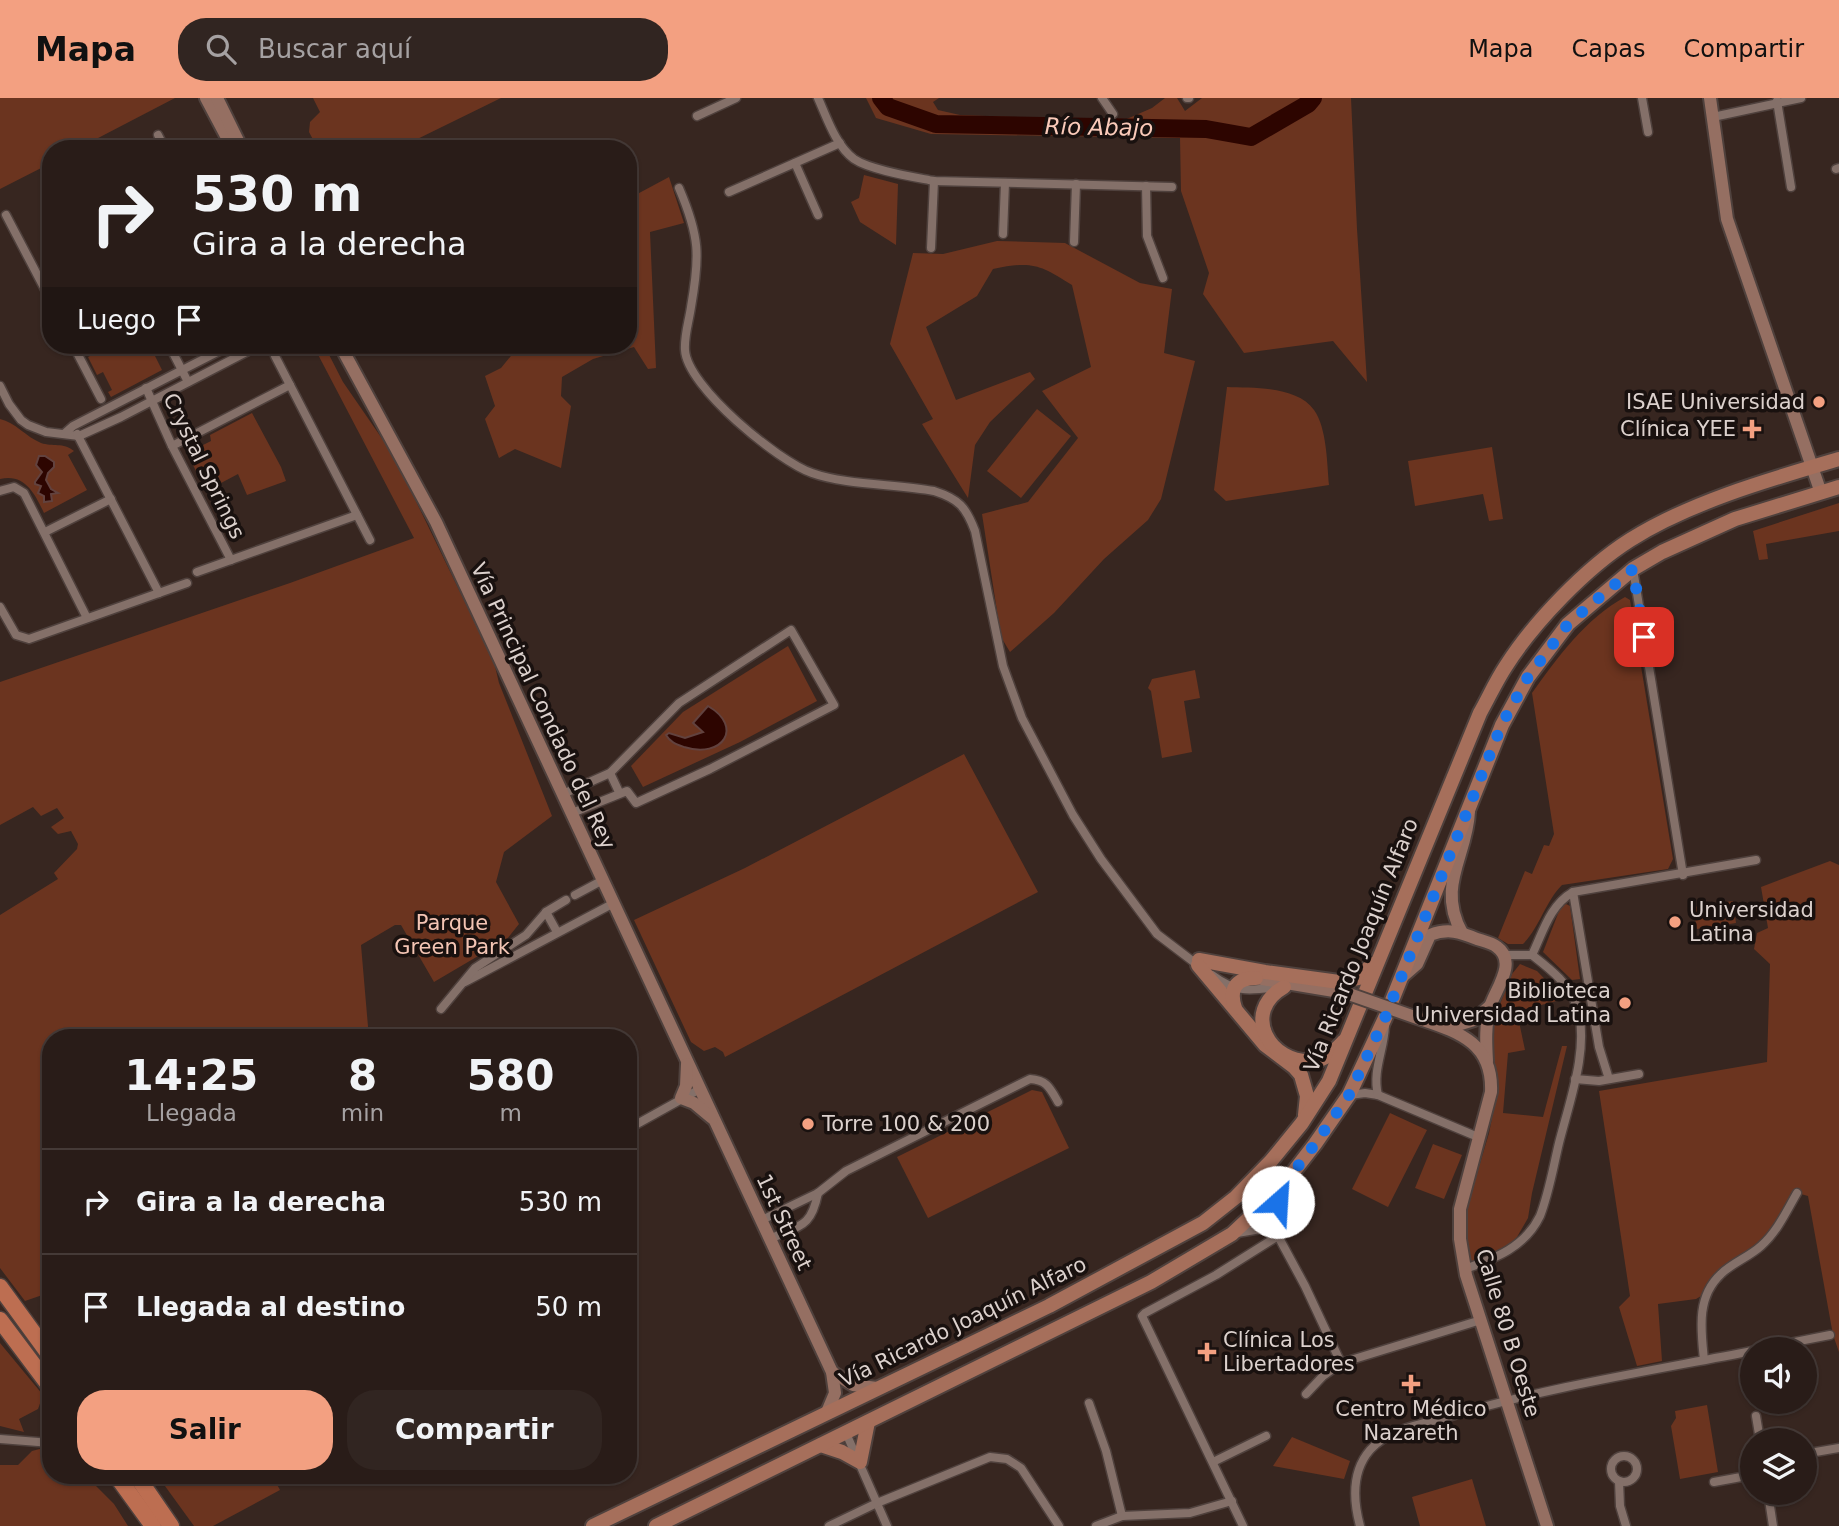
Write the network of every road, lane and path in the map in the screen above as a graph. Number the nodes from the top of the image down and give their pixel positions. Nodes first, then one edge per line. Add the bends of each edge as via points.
1 (206, 98) edge
2 (217, 98) edge
3 (736, 98) edge
4 (818, 98) edge
5 (1102, 98) edge
6 (1642, 98) edge
7 (1710, 98) edge
8 (1801, 98) edge
9 (1777, 101) edge
10 (1113, 114) dead end
11 (697, 116) dead end
12 (1713, 117) junction
13 (1648, 132) dead end
14 (158, 135) dead end
15 (160, 140) edge
16 (228, 140) edge
17 (238, 140) edge
18 (840, 143) junction
19 (795, 163) junction
20 (934, 181) junction
21 (1005, 183) junction
22 (1076, 184) junction
23 (1146, 186) junction
24 (1172, 187) dead end
25 (1791, 187) dead end
26 (679, 188) dead end
27 (729, 192) dead end
28 (6, 215) dead end
29 (818, 215) dead end
30 (1003, 234) dead end
31 (1074, 242) dead end
32 (931, 248) dead end
33 (1163, 278) dead end
34 (42, 284) edge
35 (79, 354) edge
36 (174, 354) edge
37 (213, 354) edge
38 (242, 354) edge
39 (345, 354) edge
40 (275, 356) dead end
41 (182, 370) junction
42 (188, 382) junction
43 (290, 385) junction
44 (0, 386) edge
45 (146, 388) junction
46 (101, 398) dead end
47 (152, 401) junction
48 (9, 404) junction
49 (0, 409) edge
50 (73, 426) junction
51 (65, 433) junction
52 (79, 436) junction
53 (172, 446) junction
54 (1839, 459) edge
55 (1813, 467) junction
56 (1839, 487) edge
57 (0, 491) edge
58 (1821, 493) junction
59 (111, 499) junction
60 (357, 514) junction
61 (45, 532) junction
62 (370, 540) dead end
63 (231, 560) junction
64 (1633, 569) junction
65 (197, 572) dead end
66 (187, 583) dead end
67 (159, 593) junction
68 (0, 607) edge
69 (88, 618) junction
70 (610, 773) junction
71 (619, 792) junction
72 (563, 794) junction
73 (1470, 804) junction
74 (572, 813) junction
75 (1756, 860) dead end
76 (1683, 875) junction
77 (603, 880) junction
78 (1573, 892) junction
79 (575, 895) dead end
80 (566, 900) dead end
81 (614, 902) junction
82 (546, 912) junction
83 (557, 932) junction
84 (1462, 933) junction
85 (1386, 938) junction
86 (1504, 955) junction
87 (1532, 955) junction
88 (1199, 962) junction
89 (1256, 978) junction
90 (1399, 980) junction
91 (465, 982) junction
92 (1303, 986) junction
93 (1284, 987) junction
94 (1234, 988) junction
95 (1490, 1006) junction
96 (1235, 1008) junction
97 (441, 1009) dead end
98 (1385, 1018) junction
99 (1595, 1021) junction
100 (1581, 1022) junction
101 (1447, 1028) junction
102 (1345, 1040) junction
103 (687, 1060) junction
104 (1487, 1062) junction
105 (1639, 1074) dead end
106 (1575, 1079) junction
107 (1609, 1079) junction
108 (700, 1088) junction
109 (1349, 1095) junction
110 (1378, 1095) junction
111 (681, 1098) junction
112 (1058, 1102) dead end
113 (715, 1121) junction
114 (1302, 1123) junction
115 (637, 1124) edge
116 (1478, 1137) junction
117 (1281, 1188) junction
118 (818, 1193) junction
119 (1797, 1193) dead end
120 (762, 1220) junction
121 (1232, 1234) junction
122 (1278, 1236) junction
123 (770, 1239) junction
124 (1465, 1269) junction
125 (0, 1287) edge
126 (0, 1320) edge
127 (1481, 1320) junction
128 (1830, 1335) dead end
129 (1817, 1338) edge
130 (42, 1345) edge
131 (1740, 1353) edge
132 (1704, 1360) junction
133 (1341, 1363) junction
134 (832, 1372) junction
135 (42, 1376) edge
136 (877, 1388) junction
137 (1306, 1394) dead end
138 (1508, 1399) junction
139 (1089, 1402) dead end
140 (827, 1412) junction
141 (1756, 1416) dead end
142 (868, 1422) junction
143 (1758, 1428) edge
144 (846, 1433) junction
145 (1266, 1436) dead end
146 (0, 1439) edge
147 (42, 1442) edge
148 (821, 1445) junction
149 (1839, 1448) edge
150 (1817, 1452) edge
151 (860, 1462) junction
152 (1213, 1462) junction
153 (1740, 1477) edge
154 (1619, 1481) dead end
155 (1714, 1482) dead end
156 (123, 1484) edge
157 (141, 1484) edge
158 (1232, 1501) junction
159 (877, 1503) junction
160 (1770, 1505) edge
161 (1122, 1516) junction
162 (153, 1526) edge
163 (171, 1526) edge
164 (593, 1526) edge
165 (656, 1526) edge
166 (829, 1526) edge
167 (887, 1526) edge
168 (1059, 1526) edge
169 (1096, 1526) edge
170 (1243, 1526) edge
171 (1360, 1526) edge
172 (1547, 1526) edge
173 (1626, 1526) edge
174 (1773, 1526) edge

1 - 16 street
2 - 17 street
3 - 11 street
4 - 18 street
5 - 10 street
6 - 13 street
7 - 12 street
8 - 9 street
9 - 12 street
9 - 25 street
12 - 55 street via 1727,219
14 - 15 street
18 - 19 street
18 - 20 street via 855,159
19 - 27 street
19 - 29 street
20 - 21 street
20 - 32 street
21 - 22 street
21 - 30 street
22 - 23 street
22 - 31 street
23 - 24 street
23 - 33 street via 1147,236
26 - 88 street via 696,231 698,255 685,352 695,377 741,424 796,466 830,477 933,491 949,496 964,509 975,531 1003,666 1022,718 1101,859 1157,934
28 - 34 street
35 - 46 street
36 - 41 street
37 - 41 street
38 - 42 street
39 - 72 street, Vía Principal Condado del Rey via 436,522
40 - 43 street
41 - 42 street
41 - 45 street
42 - 47 street
43 - 53 street
43 - 60 street
44 - 48 street
45 - 47 street, Crystal Springs
45 - 50 street
47 - 52 street
47 - 53 street, Crystal Springs
48 - 49 street
48 - 51 street via 21,420 37,430
50 - 51 street
50 - 52 street
51 - 52 street
52 - 59 street
53 - 63 street, Crystal Springs
54 - 55 main road, Vía Ricardo Joaquín Alfaro
55 - 58 street
55 - 85 main road, Vía Ricardo Joaquín Alfaro via 1660,523 1628,542 1548,611 1506,665 1480,713
56 - 58 main road
57 - 61 street via 14,487 24,493
58 - 64 main road via 1735,519
59 - 61 street
59 - 67 street
60 - 62 street
60 - 63 street
61 - 69 street
63 - 65 street
64 - 73 main road via 1568,624 1528,677 1502,724
64 - 76 street
66 - 67 street
67 - 69 street
68 - 69 street via 22,639
70 - 71 street
70 - 71 street via 679,703 791,630 834,705 636,803 627,791
70 - 72 street
71 - 74 street
72 - 74 street, Vía Principal Condado del Rey
73 - 84 street via 1469,827 1452,879 1453,906
73 - 90 main road
74 - 77 street, Vía Principal Condado del Rey
75 - 76 street
76 - 78 street
77 - 79 street
77 - 81 street, Vía Principal Condado del Rey
78 - 87 street via 1555,907
78 - 99 street
80 - 82 street
81 - 83 street
81 - 103 street, Vía Principal Condado del Rey
82 - 83 street
82 - 91 street via 526,935 475,968
83 - 91 street
84 - 86 street via 1497,947
84 - 90 street via 1443,930 1430,935 1417,964
85 - 88 main road via 1366,973 1346,982
85 - 102 main road, Vía Ricardo Joaquín Alfaro
86 - 87 street
86 - 95 street, Calle 80 B Oeste via 1503,976
87 - 100 street via 1572,993
88 - 89 street
88 - 94 street
88 - 96 main road
89 - 92 street
89 - 94 main road via 1242,979
90 - 98 main road
91 - 97 street
92 - 93 street
92 - 101 street, bridge via 1346,993
93 - 94 street
93 - 102 main road via 1269,998 1262,1013 1264,1031 1274,1045 1292,1057 1312,1061 1331,1054
94 - 96 main road
95 - 101 street via 1474,1020
95 - 104 street, Calle 80 B Oeste
96 - 114 main road via 1265,1045 1301,1075 1307,1096
98 - 109 main road
98 - 110 street via 1376,1074
99 - 100 street
99 - 107 street
100 - 106 street
101 - 104 street via 1471,1041
102 - 114 main road, Vía Ricardo Joaquín Alfaro via 1329,1081
103 - 108 street, Vía Principal Condado del Rey
103 - 111 street
104 - 116 street, Calle 80 B Oeste via 1491,1092
105 - 107 street
106 - 107 street
106 - 124 street via 1545,1204 1534,1228 1496,1258
108 - 111 street
108 - 113 street, 1st Street
109 - 110 street
109 - 117 main road
110 - 116 street
111 - 113 street
111 - 115 street
112 - 118 street via 1048,1083 1030,1079 846,1171
113 - 120 street, 1st Street
114 - 136 main road, Vía Ricardo Joaquín Alfaro via 1236,1197 1203,1223 1049,1306
116 - 124 street, Calle 80 B Oeste via 1460,1209
117 - 121 main road
117 - 122 street
118 - 120 street
118 - 123 street via 810,1220
119 - 132 street via 1779,1226 1761,1246 1721,1274 1706,1293 1701,1323
120 - 123 street, 1st Street
121 - 122 street via 1257,1229
121 - 142 main road via 1151,1282
122 - 133 street
122 - 152 street via 1142,1316
123 - 134 street, 1st Street
124 - 127 street, Calle 80 B Oeste
125 - 130 highway
126 - 135 highway
127 - 133 street
127 - 138 street, Calle 80 B Oeste
128 - 129 street
131 - 132 street
132 - 138 street
133 - 137 street
134 - 136 street via 853,1385
134 - 140 street, 1st Street via 835,1393
136 - 140 main road, Vía Ricardo Joaquín Alfaro
138 - 171 street via 1383,1438 1359,1466 1355,1479
138 - 172 street, Calle 80 B Oeste
139 - 161 street
140 - 164 main road, Vía Ricardo Joaquín Alfaro
141 - 143 street
142 - 144 main road
142 - 151 main road
144 - 148 main road
144 - 151 street
145 - 152 street
146 - 147 street
148 - 151 main road
148 - 165 main road
149 - 150 street
151 - 159 street
152 - 158 street
153 - 155 street
154 - 173 street
156 - 162 highway
157 - 163 highway
158 - 161 street via 1190,1513
158 - 170 street
159 - 166 street
159 - 167 street
159 - 168 street via 990,1458 1007,1459 1021,1468
160 - 174 street
161 - 169 street

